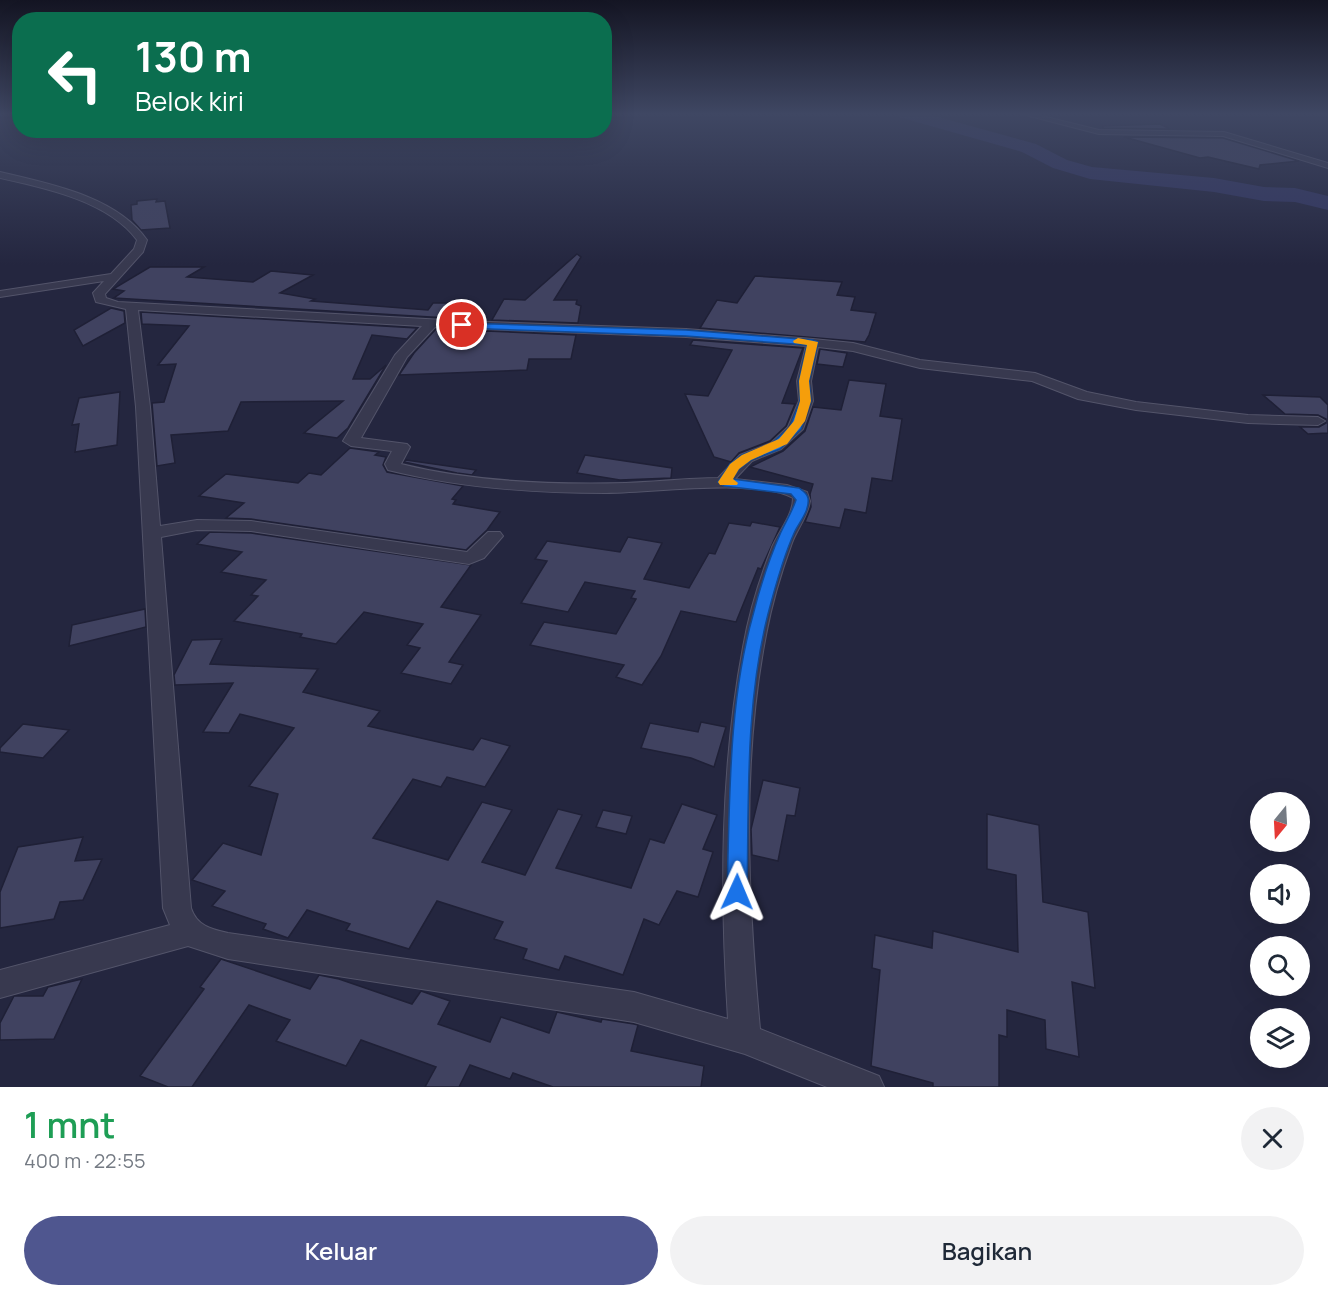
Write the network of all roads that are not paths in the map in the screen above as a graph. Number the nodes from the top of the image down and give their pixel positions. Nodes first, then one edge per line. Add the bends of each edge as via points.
1 (0, 175) edge
2 (117, 276) junction
3 (0, 294) edge
4 (132, 306) junction
5 (430, 324) junction
6 (813, 342) junction
7 (1318, 421) dead end
8 (724, 482) junction
9 (153, 533) junction
10 (494, 536) dead end
11 (190, 933) junction
12 (0, 984) edge
13 (745, 1039) junction
14 (868, 1087) edge

1 - 2 street via 74,196 139,233 142,246
2 - 3 street
2 - 4 street via 98,297
4 - 5 street
4 - 9 street
5 - 6 street via 686,333
5 - 8 street via 402,354 351,441 402,447 394,467 549,486 608,488
6 - 7 street via 853,347 920,364 1035,377 1089,398 1136,406 1206,415
6 - 8 street via 804,381 806,401 795,429 776,446 746,458
8 - 13 street via 794,491 802,500 760,616 748,676 738,819 736,940
9 - 10 street via 197,525 250,526 470,558
9 - 11 street via 177,908
11 - 12 street
11 - 13 street via 228,946 634,1006
13 - 14 street

